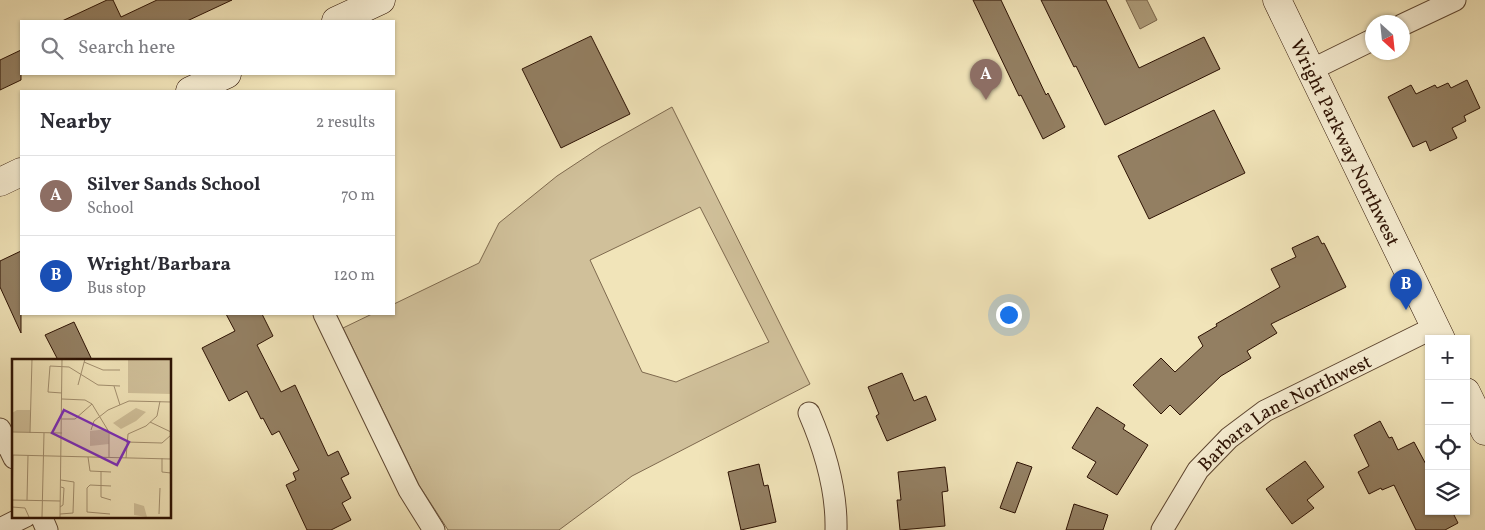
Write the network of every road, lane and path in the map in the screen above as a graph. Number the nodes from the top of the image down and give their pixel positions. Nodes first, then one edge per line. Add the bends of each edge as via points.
1 (381, 0) edge
2 (1277, 0) edge
3 (1455, 0) edge
4 (338, 20) edge
5 (1410, 21) edge
6 (1365, 43) edge
7 (1310, 70) junction
8 (20, 172) edge
9 (0, 182) edge
10 (324, 315) edge
11 (1438, 333) edge
12 (1470, 400) edge
13 (809, 413) dead end
14 (0, 429) edge
15 (1485, 431) edge
16 (12, 454) edge
17 (22, 518) edge
18 (42, 518) edge
19 (0, 529) edge
20 (47, 530) edge
21 (434, 530) edge
22 (836, 530) edge
23 (1162, 530) edge

1 - 4 street
2 - 7 street, Wright Parkway Northwest
3 - 5 street
6 - 7 street
7 - 11 street, Wright Parkway Northwest
8 - 9 street
10 - 21 street via 409,490
11 - 23 street, Barbara Lane Northwest via 1265,411 1229,438 1198,470
12 - 15 street
13 - 22 street via 832,481
14 - 16 street
17 - 19 street
18 - 20 street

